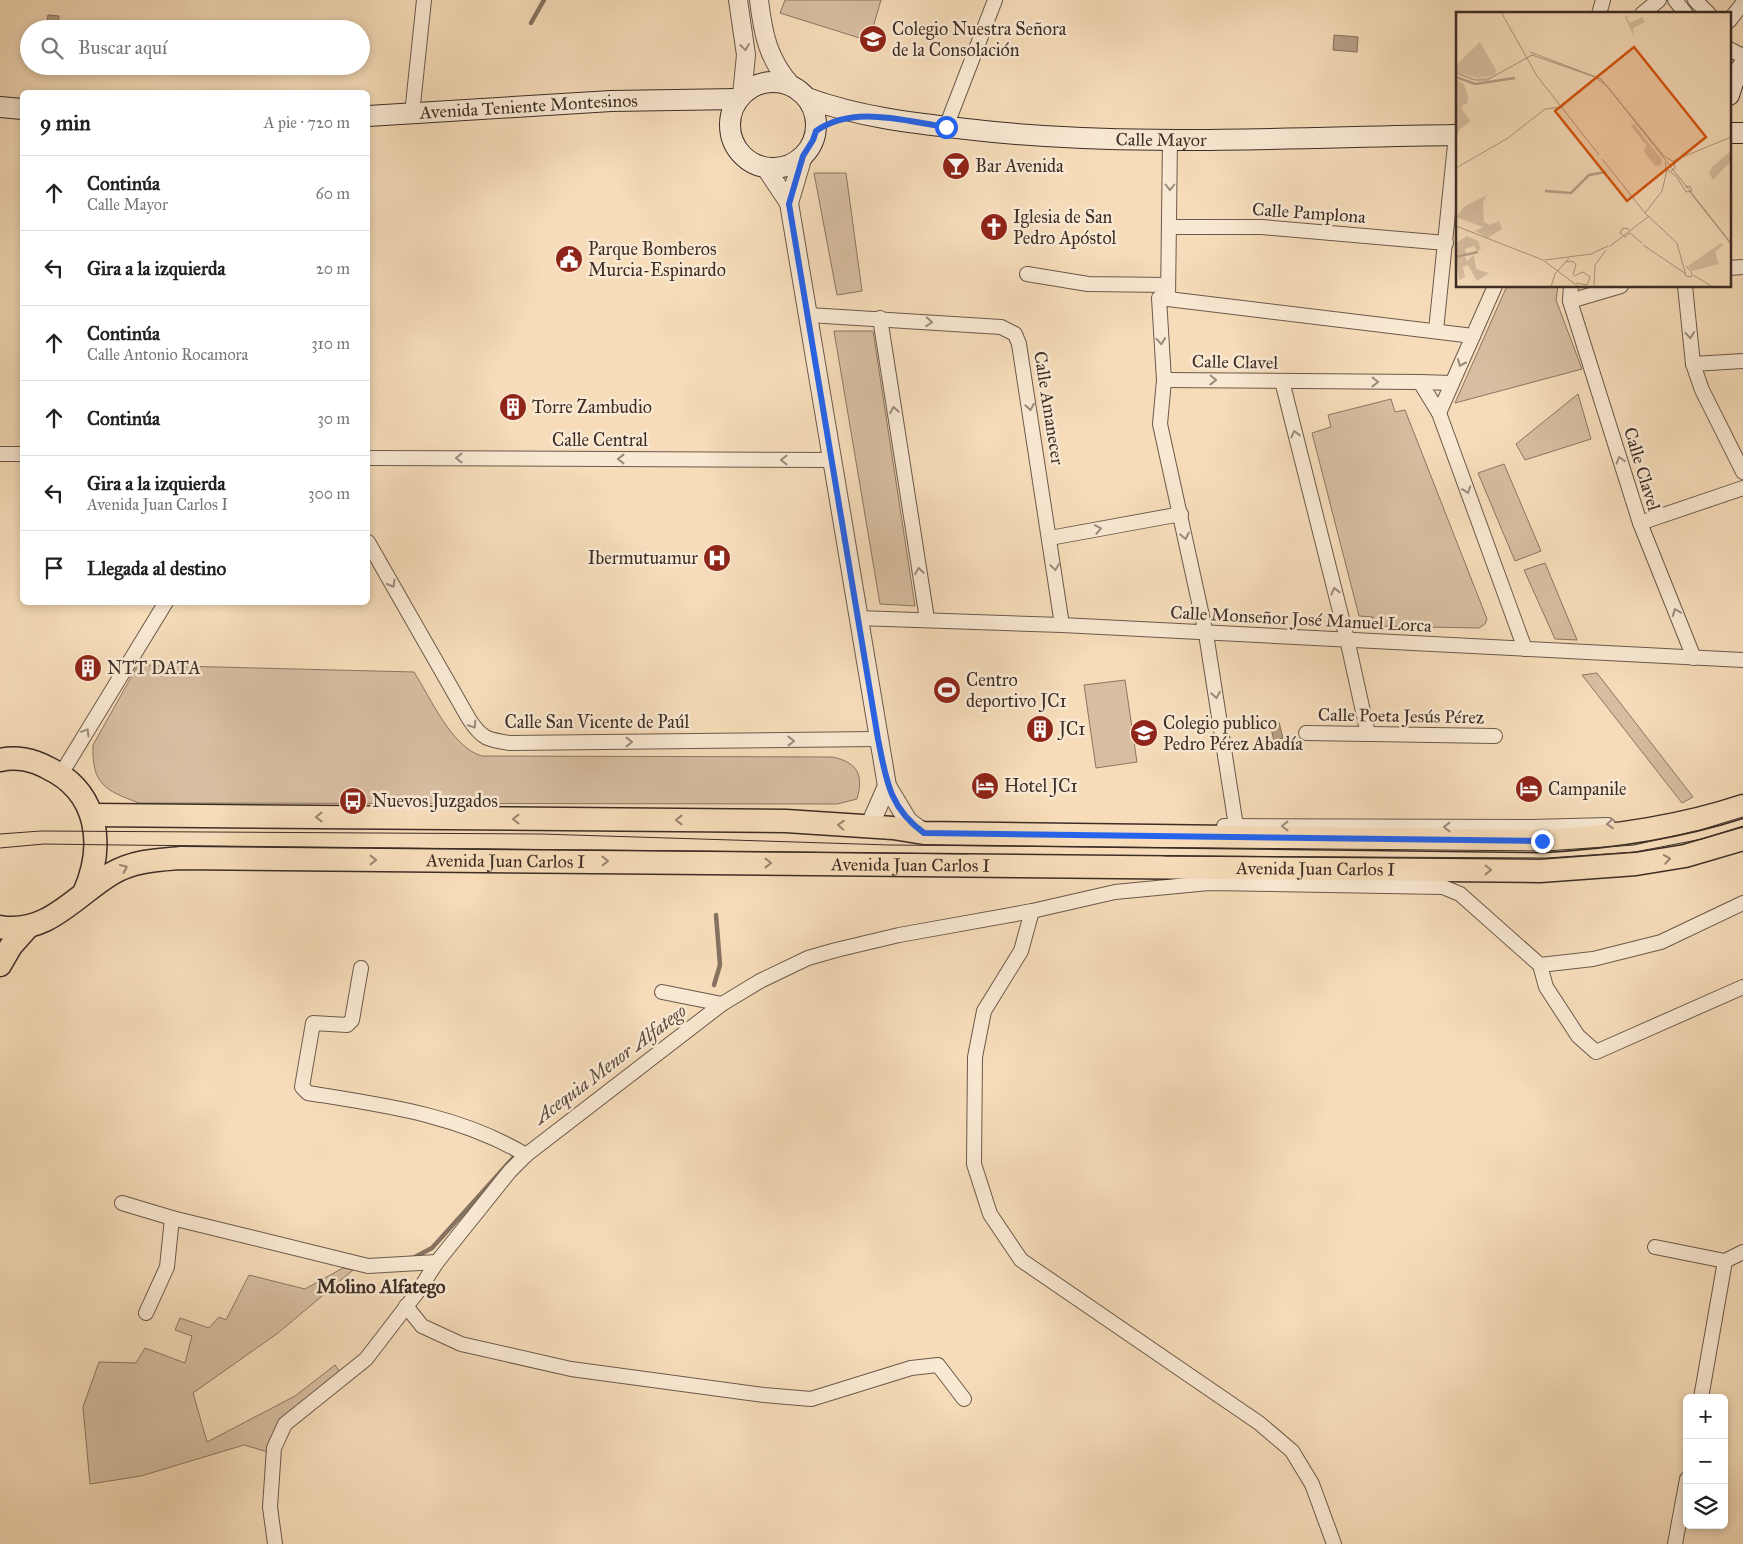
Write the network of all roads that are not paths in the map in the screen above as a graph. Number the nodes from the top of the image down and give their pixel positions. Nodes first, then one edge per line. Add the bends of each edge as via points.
1 (424, 0) edge
2 (738, 0) edge
3 (759, 0) edge
4 (995, 0) edge
5 (1659, 0) edge
6 (1675, 0) edge
7 (1695, 0) edge
8 (1743, 3) edge
9 (1644, 12) edge
10 (1684, 12) edge
11 (1707, 12) edge
12 (1730, 20) edge
13 (1730, 50) edge
14 (1743, 56) edge
15 (1743, 66) edge
16 (791, 85) junction
17 (1730, 92) edge
18 (740, 97) junction
19 (807, 98) junction
20 (691, 99) junction
21 (0, 107) edge
22 (20, 109) edge
23 (412, 114) junction
24 (370, 116) edge
25 (865, 116) junction
26 (730, 123) junction
27 (946, 127) junction
28 (816, 131) junction
29 (1743, 132) edge
30 (1730, 133) edge
31 (1456, 135) edge
32 (1170, 139) junction
33 (1456, 145) edge
34 (803, 156) junction
35 (765, 167) junction
36 (789, 204) junction
37 (1170, 228) junction
38 (1446, 243) junction
39 (1743, 267) edge
40 (1730, 268) edge
41 (1027, 274) dead end
42 (1494, 288) edge
43 (1571, 288) edge
44 (1614, 288) edge
45 (1685, 288) edge
46 (1168, 292) junction
47 (1570, 301) junction
48 (809, 315) junction
49 (880, 318) junction
50 (1436, 330) junction
51 (1473, 336) junction
52 (1743, 362) edge
53 (1693, 364) junction
54 (1164, 380) junction
55 (1282, 381) junction
56 (1420, 382) junction
57 (1452, 383) junction
58 (1439, 413) junction
59 (0, 454) edge
60 (20, 454) edge
61 (370, 458) edge
62 (833, 460) junction
63 (1743, 472) edge
64 (1743, 488) edge
65 (1181, 514) junction
66 (1640, 523) junction
67 (1050, 538) junction
68 (370, 546) edge
69 (164, 605) edge
70 (858, 618) junction
71 (927, 619) junction
72 (1062, 625) junction
73 (1206, 634) junction
74 (1347, 639) junction
75 (1525, 648) junction
76 (1694, 658) junction
77 (1743, 660) edge
78 (1306, 732) dead end
79 (1368, 734) junction
80 (1495, 736) dead end
81 (878, 739) junction
82 (0, 760) edge
83 (61, 774) junction
84 (887, 786) junction
85 (1742, 799) edge
86 (92, 815) junction
87 (1236, 826) junction
88 (869, 827) junction
89 (909, 827) junction
90 (1743, 839) edge
91 (84, 894) junction
92 (1743, 904) edge
93 (1032, 911) junction
94 (0, 927) edge
95 (28, 927) junction
96 (0, 965) edge
97 (1540, 965) junction
98 (361, 968) dead end
99 (1743, 988) edge
100 (662, 992) dead end
101 (722, 1004) junction
102 (526, 1155) junction
103 (122, 1203) dead end
104 (172, 1218) junction
105 (1656, 1247) dead end
106 (1743, 1252) edge
107 (1725, 1261) junction
108 (437, 1262) junction
109 (406, 1306) junction
110 (146, 1313) dead end
111 (1702, 1394) edge
112 (964, 1399) dead end
113 (1686, 1484) edge
114 (275, 1544) edge
115 (1334, 1544) edge
116 (1676, 1544) edge

1 - 23 street
2 -> 18 street via 746,54
3 - 16 street via 772,60
4 - 27 street
5 - 9 street
6 - 10 street
7 - 11 street
8 - 12 street
13 - 14 street
15 - 17 main road via 1735,76
16 - 18 main road via 760,83
16 - 19 main road
18 - 20 main road, Avenida Teniente Montesinos
18 - 26 main road
19 - 25 main road, Calle Mayor
19 - 28 main road via 815,114
20 - 23 main road, Avenida Teniente Montesinos
20 - 26 main road, Avenida Teniente Montesinos via 717,112
21 - 22 main road
23 - 24 main road, Avenida Teniente Montesinos
25 - 27 main road, Calle Mayor
25 - 28 main road, Calle Mayor via 839,119
26 - 35 main road via 730,133 739,152
27 - 32 main road, Calle Mayor via 1052,136
28 - 34 main road
29 - 30 main road
31 - 32 main road, Calle Mayor
32 -> 37 street
33 - 38 street
34 - 35 main road via 785,166
34 - 36 street
35 - 36 street
36 - 48 street
37 - 38 street, Calle Pamplona via 1262,227
37 - 46 street
38 - 50 street
39 - 40 street
41 - 46 street
42 - 51 street
43 - 47 street, Calle Clavel
44 - 47 street
45 -> 53 street
46 - 50 street
46 -> 54 street via 1159,298
66 -> 47 street, Calle Clavel
48 - 49 street
48 - 62 street
49 -> 67 street, Calle Amanecer via 1001,326 1015,334 1020,344
71 -> 49 street
50 - 51 street
51 -> 57 street
52 - 53 street
53 - 63 street via 1702,390
54 -> 55 street, Calle Clavel
54 - 65 street via 1160,424
55 -> 56 street, Calle Clavel
74 -> 55 street
56 - 57 street, Calle Clavel
56 - 58 street
57 - 58 street
58 -> 75 street
59 - 60 street
62 -> 61 street, Calle Central
62 - 70 street
64 - 66 street
67 -> 65 street
65 -> 73 street
76 -> 66 street, Calle Clavel
67 -> 72 street, Calle Amanecer
68 -> 81 street, Calle San Vicente de Paúl via 469,720 486,739 520,743
83 -> 69 street
70 - 71 street, Calle Monseñor José Manuel Lorca
70 - 81 street
71 - 72 street, Calle Monseñor José Manuel Lorca
72 - 73 street, Calle Monseñor José Manuel Lorca
73 - 74 street, Calle Monseñor José Manuel Lorca
73 -> 87 street
74 - 75 street, Calle Monseñor José Manuel Lorca
74 - 79 street
75 - 76 street, Calle Monseñor José Manuel Lorca
76 - 77 street, Calle Monseñor José Manuel Lorca
78 - 79 street, Calle Poeta Jesús Pérez
79 - 80 street, Calle Poeta Jesús Pérez
81 - 84 street
82 - 83 main road via 36,762
83 - 86 main road via 80,792
84 - 88 street
84 - 89 street
85 -> 87 street via 1672,815 1584,826
85 - 89 main road, Avenida Juan Carlos I via 1710,817 1648,831 1542,841
88 -> 86 main road, Avenida Juan Carlos I via 786,821
86 - 91 main road via 96,861
87 - 89 street via 928,824
88 - 89 main road, Avenida Juan Carlos I
91 -> 90 main road, Avenida Juan Carlos I via 111,874 132,864 181,858 1540,871 1636,864 1685,856
91 - 95 main road, Avenida Juan Carlos I via 51,919
92 - 97 street via 1661,942 1593,959
93 - 97 street via 1115,892 1209,883 1443,887 1460,894
93 - 101 street via 836,950 785,968
93 - 115 street via 1021,951 984,1011 975,1057 974,1164 990,1214 1021,1260 1259,1423 1292,1451 1312,1484
94 - 95 main road
95 - 96 main road
97 - 99 street via 1546,987 1578,1036 1596,1052
98 - 102 street via 352,1020 347,1025 313,1023 302,1087 308,1093 395,1107 465,1126
100 - 101 street
101 - 102 street
102 - 108 street
103 - 104 street
104 - 108 street via 368,1266
104 - 110 street via 167,1267
105 - 107 street
106 - 107 street
107 - 111 street
108 - 109 street
109 - 112 street via 422,1326 461,1344 571,1369 811,1399 910,1368 938,1365
109 - 114 street via 366,1359 285,1424 274,1448 270,1507
113 - 116 street

